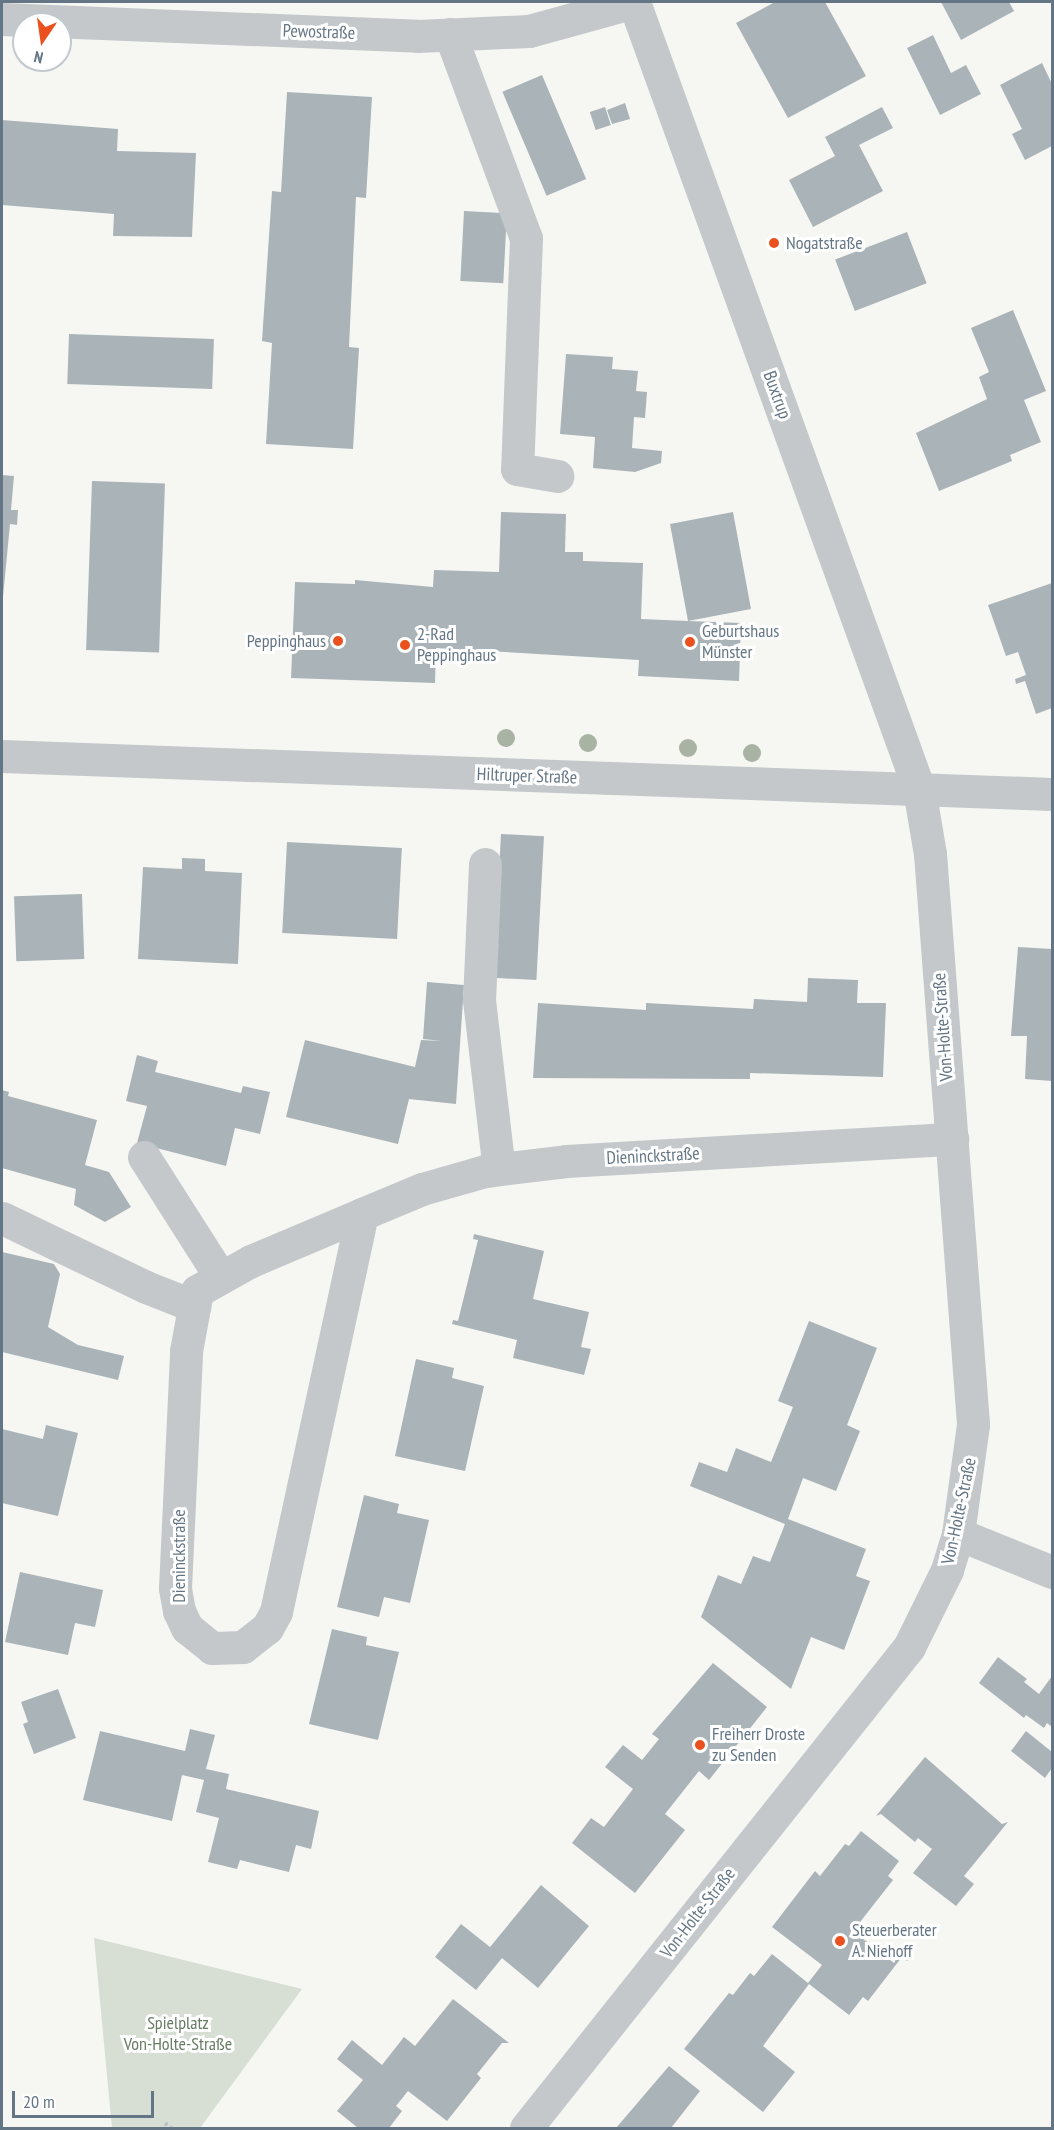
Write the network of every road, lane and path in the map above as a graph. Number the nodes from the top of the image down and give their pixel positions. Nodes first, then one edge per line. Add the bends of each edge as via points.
1 (634, 2) edge
2 (2, 19) edge
3 (450, 34) junction
4 (557, 476) dead end
5 (2, 756) edge
6 (919, 789) junction
7 (1053, 794) edge
8 (485, 864) dead end
9 (952, 1139) junction
10 (144, 1157) dead end
11 (499, 1169) junction
12 (362, 1214) junction
13 (2, 1218) edge
14 (221, 1278) junction
15 (194, 1306) junction
16 (958, 1534) junction
17 (1053, 1572) edge
18 (165, 2123) dead end
19 (171, 2128) edge
20 (526, 2128) edge

1 - 3 street, Pewostraße via 529,31
1 - 6 street, Buxtrup
2 - 3 street, Pewostraße
3 - 4 street via 526,238 517,469
5 - 6 street, Hiltruper Straße
6 - 7 street, Hiltruper Straße
6 - 9 street, Von-Holte-Straße via 930,854
8 - 11 street via 479,1000
9 - 11 street, Dieninckstraße via 566,1161
9 - 16 street, Von-Holte-Straße via 973,1424
10 - 14 street
11 - 12 street, Dieninckstraße via 422,1189
12 - 14 street, Dieninckstraße
12 - 15 street, Dieninckstraße via 276,1612 267,1629 243,1647 229,1650 212,1648 187,1628 175,1588 186,1351
13 - 15 street
14 - 15 street, Dieninckstraße via 197,1291
16 - 17 street
16 - 20 street, Von-Holte-Straße via 947,1570 909,1647
18 - 19 path

